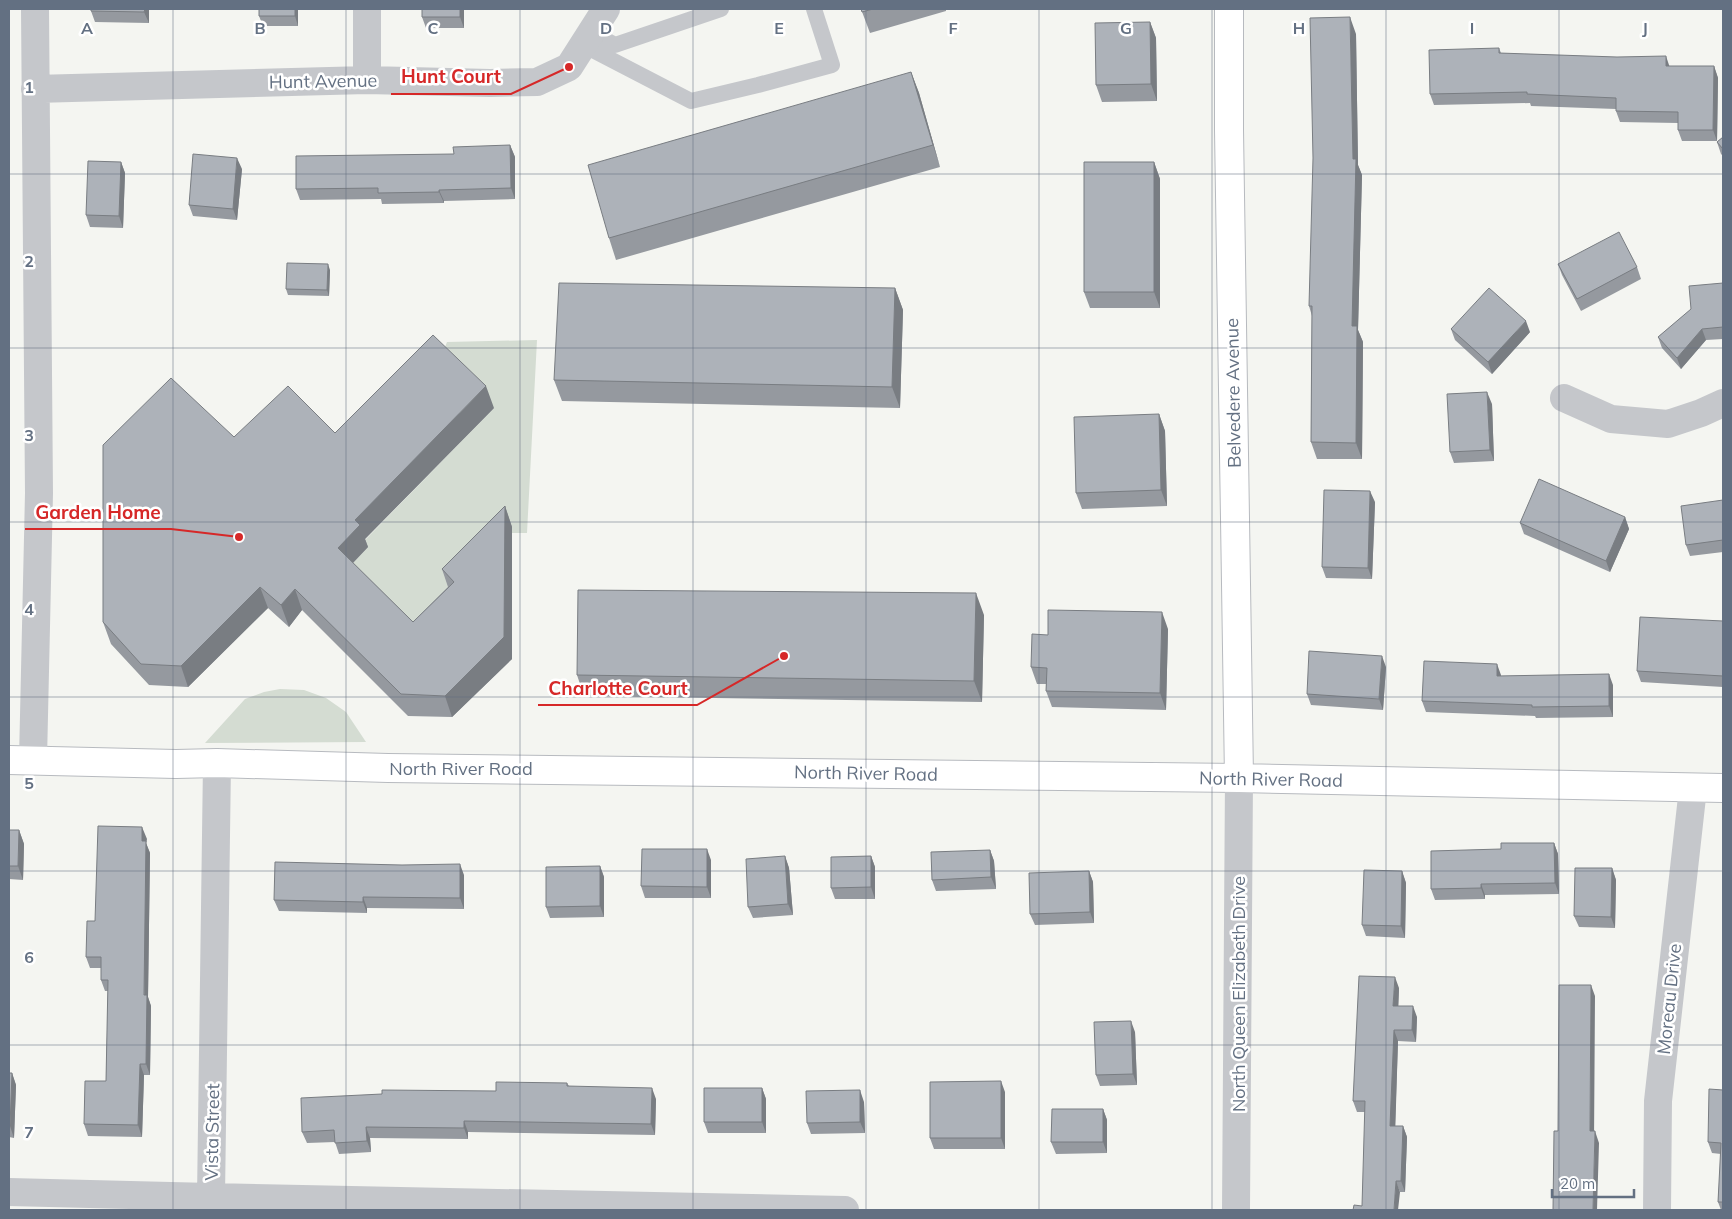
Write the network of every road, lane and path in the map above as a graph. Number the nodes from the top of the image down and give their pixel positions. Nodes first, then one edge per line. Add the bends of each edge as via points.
1 (35, 9) edge
2 (367, 9) edge
3 (606, 9) edge
4 (721, 9) edge
5 (814, 9) edge
6 (1229, 9) edge
7 (587, 39) junction
8 (367, 80) junction
9 (35, 89) junction
10 (1564, 398) dead end
11 (1723, 403) edge
12 (21, 760) edge
13 (217, 763) junction
14 (1239, 778) junction
15 (1693, 788) junction
16 (1723, 788) edge
17 (9, 1192) edge
18 (211, 1197) junction
19 (845, 1210) edge
20 (1236, 1210) edge
21 (1657, 1210) edge

1 - 9 street
2 - 8 street
3 - 7 street, Hunt Avenue
4 - 7 lane via 615,45
5 - 7 lane via 832,65 691,101
6 - 14 main road, Belvedere Avenue
7 - 8 street, Hunt Avenue via 569,67 537,82
8 - 9 street, Hunt Avenue
9 - 12 street via 39,493
10 - 11 street via 1611,420 1668,424
12 - 13 main road, North River Road
13 - 14 main road, North River Road
13 - 18 street, Vista Street
14 - 15 main road, North River Road
14 - 20 street, North Queen Elizabeth Drive
15 - 16 main road, North River Road
15 - 21 street, Moreau Drive via 1658,1101
17 - 18 street
18 - 19 street, Vista Street

